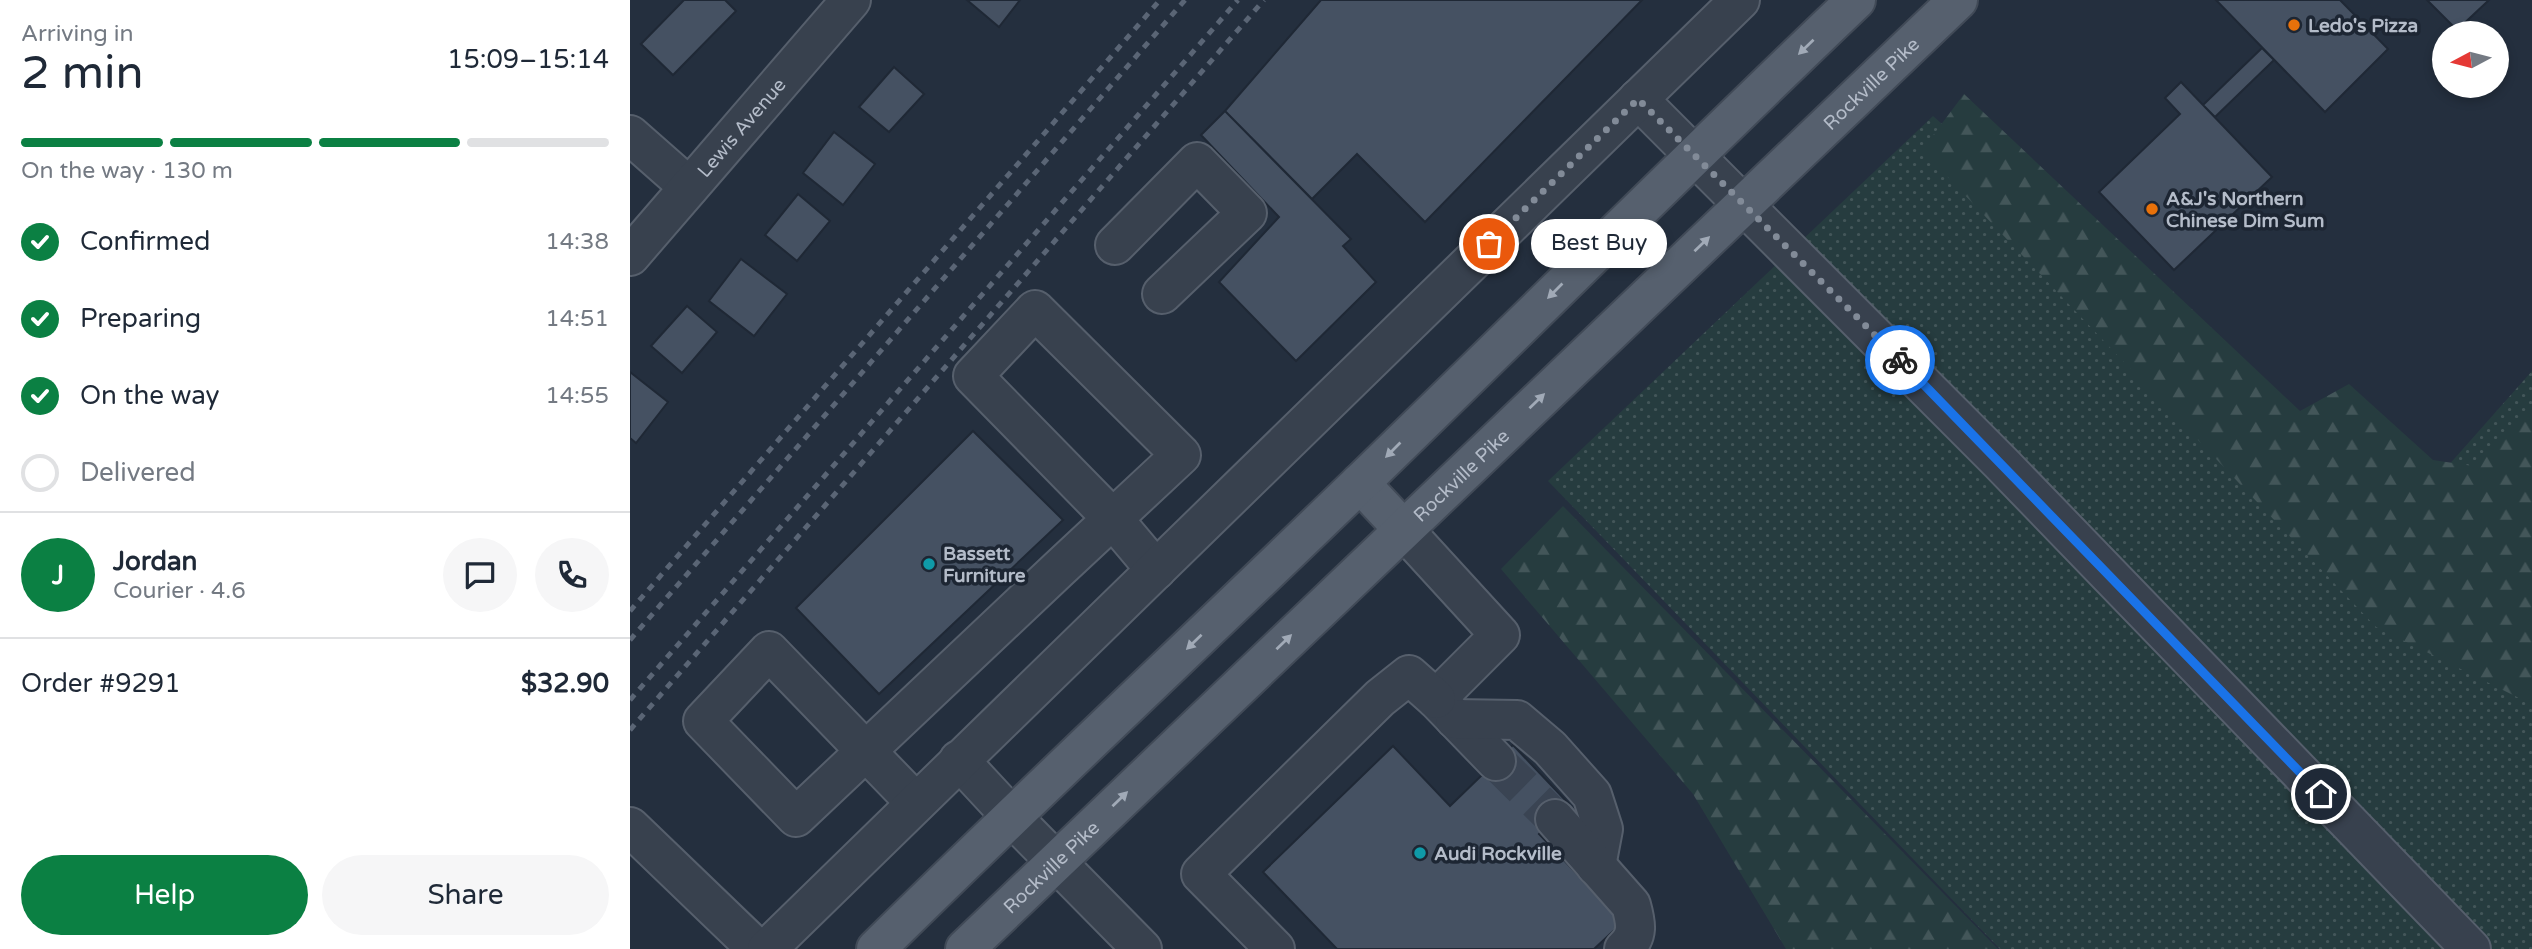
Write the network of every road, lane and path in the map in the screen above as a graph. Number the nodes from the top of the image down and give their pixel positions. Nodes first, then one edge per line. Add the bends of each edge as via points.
1 (851, 0) edge
2 (1856, 0) edge
3 (1958, 0) edge
4 (1726, 5) edge
5 (1638, 99) junction
6 (630, 135) edge
7 (1693, 155) junction
8 (689, 187) junction
9 (1744, 204) junction
10 (1115, 245) dead end
11 (630, 256) edge
12 (1162, 294) dead end
13 (1360, 483) junction
14 (1112, 519) junction
15 (1404, 529) junction
16 (1156, 570) junction
17 (1446, 709) junction
18 (960, 760) junction
19 (1496, 761) tunnel mouth
20 (916, 803) junction
21 (1011, 816) junction
22 (1555, 819) tunnel mouth
23 (630, 827) edge
24 (1055, 861) junction
25 (1596, 866) junction
26 (757, 949) edge
27 (767, 949) edge
28 (876, 949) edge
29 (965, 949) edge
30 (1142, 949) edge
31 (1275, 949) edge
32 (1624, 949) edge
33 (2471, 949) edge

1 - 8 street, Lewis Avenue
2 -> 7 main road
3 - 9 main road, Rockville Pike
4 - 5 street
5 - 7 street
5 - 16 street
6 - 8 street
7 - 9 street
7 -> 13 main road
8 - 11 street, Lewis Avenue
15 -> 9 main road, Rockville Pike
9 - 33 street
10 - 12 street via 1197,162 1247,213
13 - 15 main road
13 -> 21 main road
14 - 14 street via 1181,455 1035,310 973,376
14 - 16 street
14 - 20 street via 865,751
15 - 17 street via 1500,635
24 -> 15 main road, Rockville Pike
16 - 18 street
17 - 19 street
17 - 25 street via 1517,720 1550,748 1592,795 1603,829
17 - 31 street via 1409,675 1201,874
18 - 20 street
18 - 21 street
20 - 27 street
21 - 24 street
21 - 28 main road
22 - 25 street
23 - 26 street
24 - 29 main road, Rockville Pike
24 - 30 street
25 - 32 street via 1631,905 1637,923 1633,941

